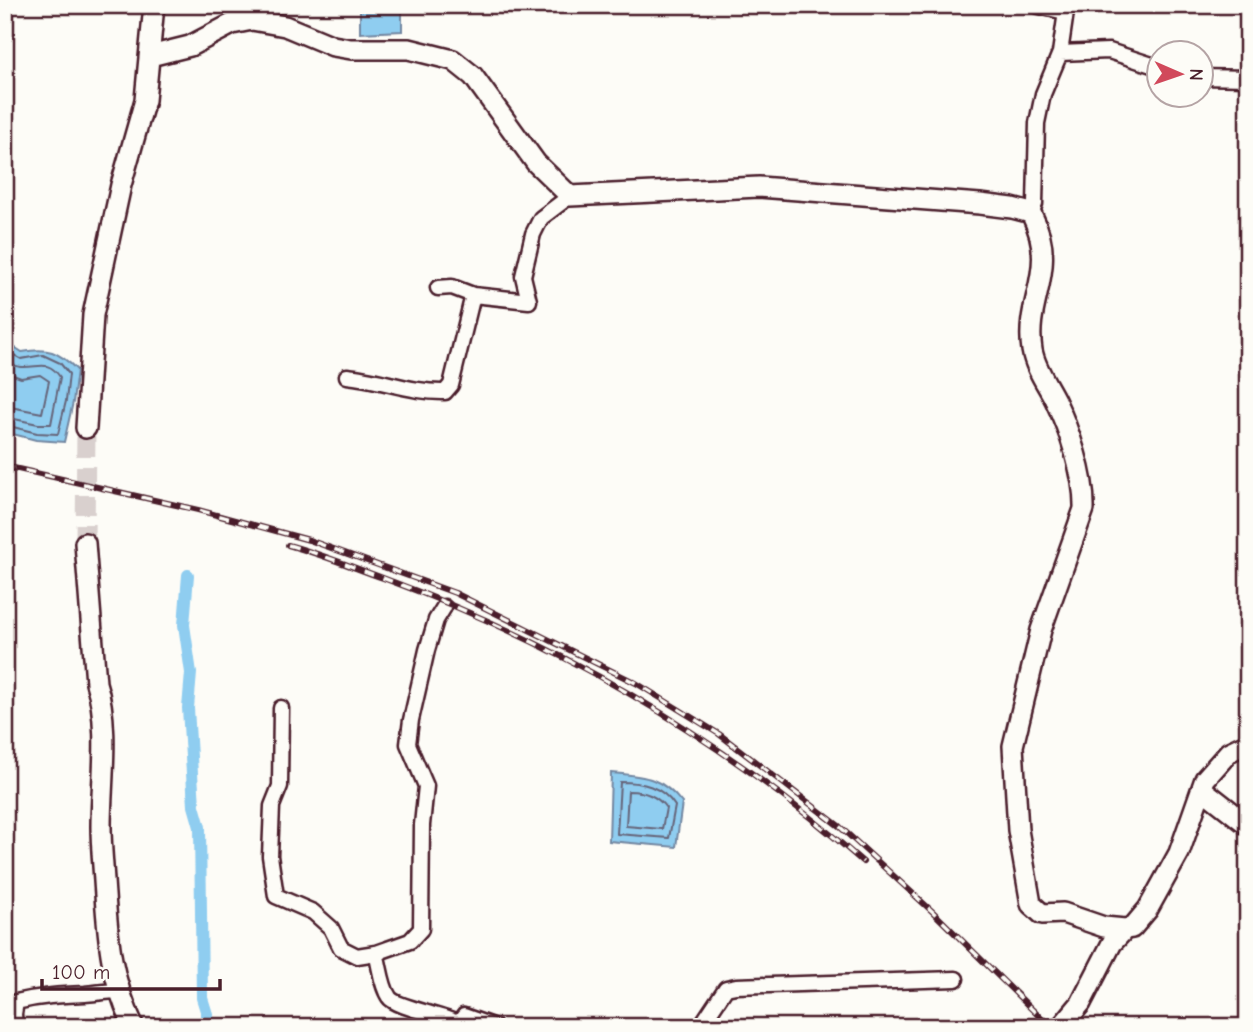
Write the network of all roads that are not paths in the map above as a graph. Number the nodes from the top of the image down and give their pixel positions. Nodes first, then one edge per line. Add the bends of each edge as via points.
1 (154, 5) edge
2 (1035, 5) edge
3 (1066, 9) edge
4 (1060, 53) junction
5 (150, 56) junction
6 (1144, 63) edge
7 (1214, 77) edge
8 (1248, 78) edge
9 (570, 196) junction
10 (1031, 213) junction
11 (438, 288) dead end
12 (473, 295) junction
13 (347, 376) dead end
14 (86, 428) tunnel mouth
15 (85, 543) tunnel mouth
16 (443, 607) dead end
17 (281, 708) dead end
18 (1248, 743) edge
19 (1202, 789) junction
20 (1248, 825) edge
21 (1125, 929) junction
22 (376, 953) junction
23 (956, 979) dead end
24 (120, 991) junction
25 (456, 1025) edge
26 (15, 1027) edge
27 (134, 1027) edge
28 (495, 1027) edge
29 (700, 1027) edge
30 (1060, 1027) edge

1 - 5 street
2 - 3 street
3 - 4 street
4 - 6 street via 1108,51
4 - 10 street via 1037,123
5 - 9 street via 190,46 232,24 252,20 285,26 333,46 409,49 453,60 473,76 536,163
5 - 14 street via 145,100 93,315
7 - 8 street
9 - 10 street via 759,187 980,204
9 - 12 street via 541,218 533,234 523,276 529,301
10 - 21 street via 1040,230 1043,252 1032,349 1062,415 1084,491 1084,509 1041,630 1017,727 1013,750 1018,830 1036,911 1072,914 1104,927
11 - 12 street via 452,287
12 - 13 street via 445,393
15 - 24 street via 94,672 101,698 100,828 109,948
16 - 22 street via 427,650 408,744 426,786 421,929 410,942
17 - 22 street via 280,786 272,806 270,856 276,896 313,912 331,928 341,948 356,956
18 - 19 street via 1229,752
19 - 20 street
19 - 21 street via 1179,853 1148,909 1132,928
21 - 30 street via 1112,943 1081,1003
22 - 25 street via 389,998
23 - 29 street via 726,988
24 - 26 street via 16,1002
24 - 27 street
25 - 28 street via 464,1016

